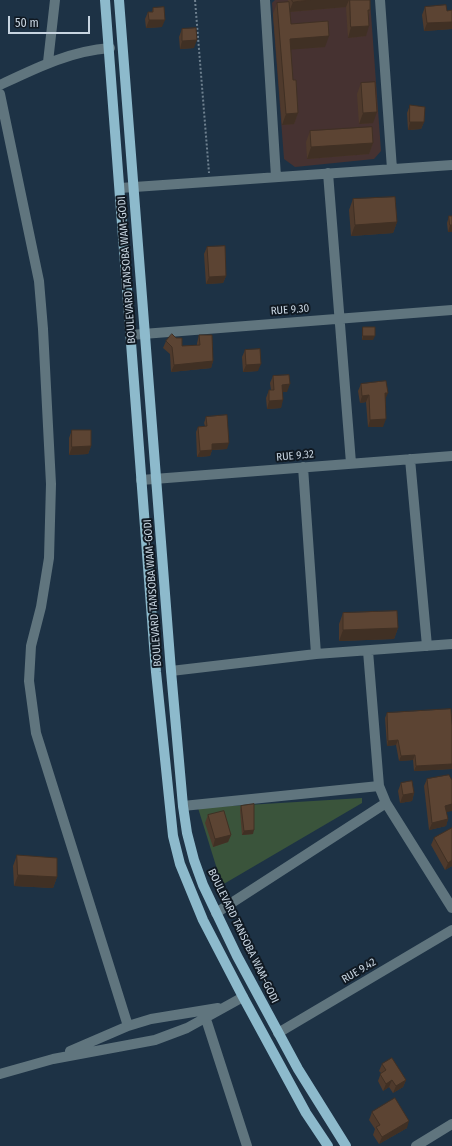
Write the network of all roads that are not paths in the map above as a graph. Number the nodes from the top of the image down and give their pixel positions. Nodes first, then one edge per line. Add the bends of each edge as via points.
1 (55, 0) edge
2 (105, 0) edge
3 (119, 0) edge
4 (264, 0) edge
5 (380, 0) edge
6 (110, 48) junction
7 (48, 62) junction
8 (0, 85) edge
9 (0, 94) edge
10 (452, 165) edge
11 (392, 170) junction
12 (328, 173) junction
13 (276, 178) junction
14 (120, 188) junction
15 (133, 188) junction
16 (452, 310) edge
17 (339, 318) junction
18 (144, 334) junction
19 (130, 335) junction
20 (452, 456) edge
21 (410, 459) junction
22 (351, 463) junction
23 (303, 467) junction
24 (156, 479) junction
25 (141, 480) junction
26 (452, 644) edge
27 (427, 646) junction
28 (368, 651) junction
29 (316, 654) junction
30 (171, 671) junction
31 (379, 786) junction
32 (386, 803) junction
33 (183, 806) junction
34 (452, 908) edge
35 (216, 913) junction
36 (452, 930) edge
37 (243, 997) junction
38 (205, 1014) junction
39 (128, 1026) junction
40 (278, 1033) junction
41 (53, 1059) junction
42 (0, 1074) edge
43 (452, 1124) edge
44 (248, 1146) edge
45 (328, 1146) edge
46 (346, 1146) edge
47 (416, 1146) edge

1 - 7 street
2 - 6 main road, BOULEVARD TANSOBA WAM-GODI
3 - 15 main road, BOULEVARD TANSOBA WAM-GODI
4 - 13 street
5 - 11 street
6 - 7 street via 92,50
6 - 14 main road, BOULEVARD TANSOBA WAM-GODI
7 - 8 street
9 - 39 street via 39,281 44,329 51,484 49,558 32,646 29,681 32,706 36,733
10 - 11 street
11 - 12 street
12 - 13 street
12 - 17 street
13 - 15 street
14 - 15 street
14 - 19 main road, BOULEVARD TANSOBA WAM-GODI
15 - 18 main road, BOULEVARD TANSOBA WAM-GODI
16 - 17 street, RUE 9.30
17 - 18 street, RUE 9.30
17 - 22 street
18 - 19 street, RUE 9.30
18 - 24 main road, BOULEVARD TANSOBA WAM-GODI
19 - 25 main road, BOULEVARD TANSOBA WAM-GODI
20 - 21 street, RUE 9.32
21 - 22 street, RUE 9.32
21 - 27 street
22 - 23 street, RUE 9.32
23 - 24 street, RUE 9.32
23 - 29 street
24 - 25 street, RUE 9.32
24 - 30 main road, BOULEVARD TANSOBA WAM-GODI
25 - 37 main road, BOULEVARD TANSOBA WAM-GODI via 156,672 173,836 180,864 201,914
26 - 27 street
27 - 28 street
28 - 29 street
28 - 31 street
29 - 30 street
30 - 33 main road, BOULEVARD TANSOBA WAM-GODI
31 - 32 street
31 - 33 street
32 - 34 street
32 - 35 street
33 - 35 main road, BOULEVARD TANSOBA WAM-GODI via 194,860
35 - 40 main road, BOULEVARD TANSOBA WAM-GODI
36 - 40 street, RUE 9.42
37 - 38 street
37 - 45 main road, BOULEVARD TANSOBA WAM-GODI via 306,1113
38 - 39 street via 151,1019
38 - 41 street via 187,1028 155,1040
38 - 44 street
39 - 41 street
40 - 46 main road, BOULEVARD TANSOBA WAM-GODI via 320,1107
41 - 42 street
43 - 47 street

